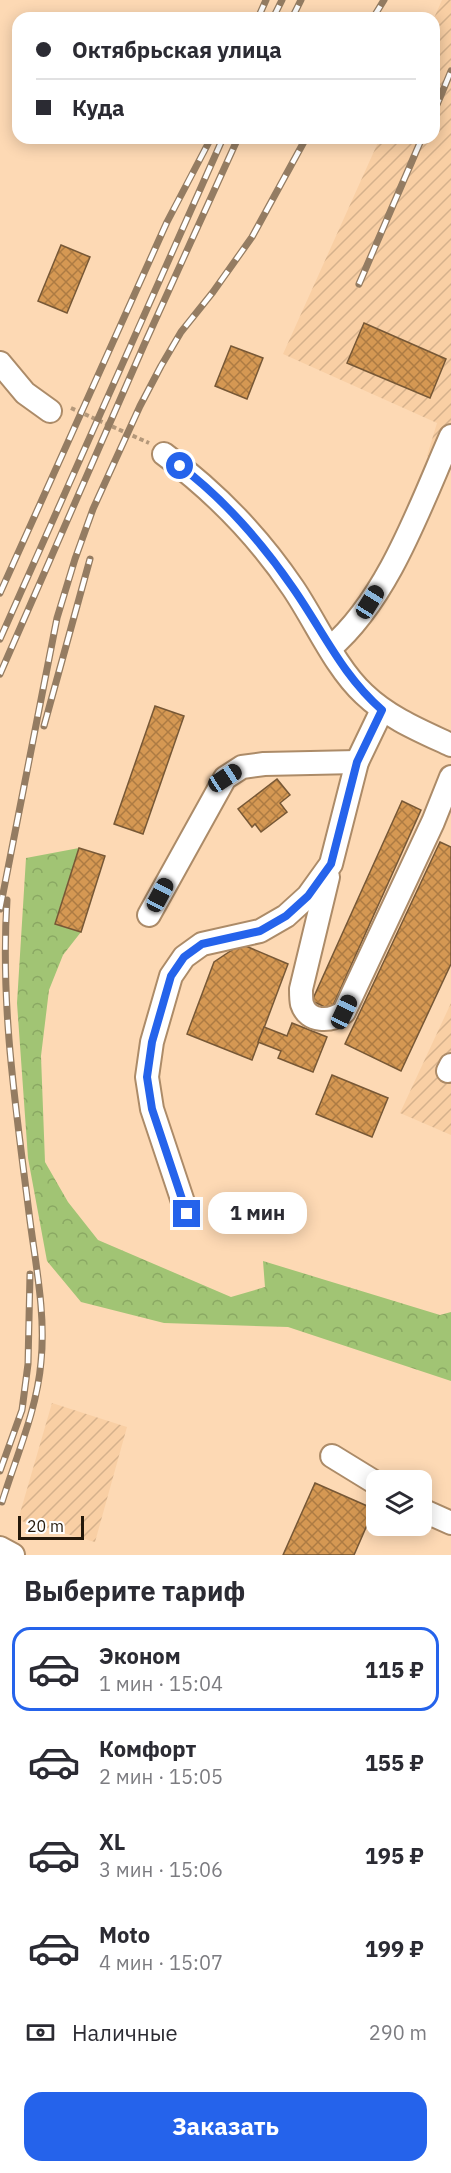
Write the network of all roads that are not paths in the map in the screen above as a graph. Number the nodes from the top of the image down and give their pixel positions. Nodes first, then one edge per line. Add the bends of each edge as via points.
1 (0, 363) edge
2 (50, 411) road end
3 (451, 436) edge
4 (164, 454) road end
5 (330, 648) junction
6 (382, 710) junction
7 (451, 745) edge
8 (357, 762) junction
9 (451, 777) edge
10 (331, 864) junction
11 (149, 915) dead end
12 (187, 1214) dead end
13 (332, 1456) dead end
14 (366, 1477) edge
15 (432, 1514) edge
16 (451, 1523) edge
17 (0, 1548) edge
18 (13, 1555) edge

1 - 2 street via 25,393
3 - 5 street via 381,585 353,627
4 - 5 street via 197,479 260,544
5 - 6 street via 363,693
6 - 7 street
6 - 8 street
8 - 10 street
8 - 11 street via 264,764 242,767 225,778
9 - 10 street via 344,1012 329,1021 308,1012 302,1005 301,989
10 - 12 street via 308,896 286,916 260,931 202,944 184,957 171,976 152,1042 147,1077 152,1109
13 - 14 street
15 - 16 street
17 - 18 street

